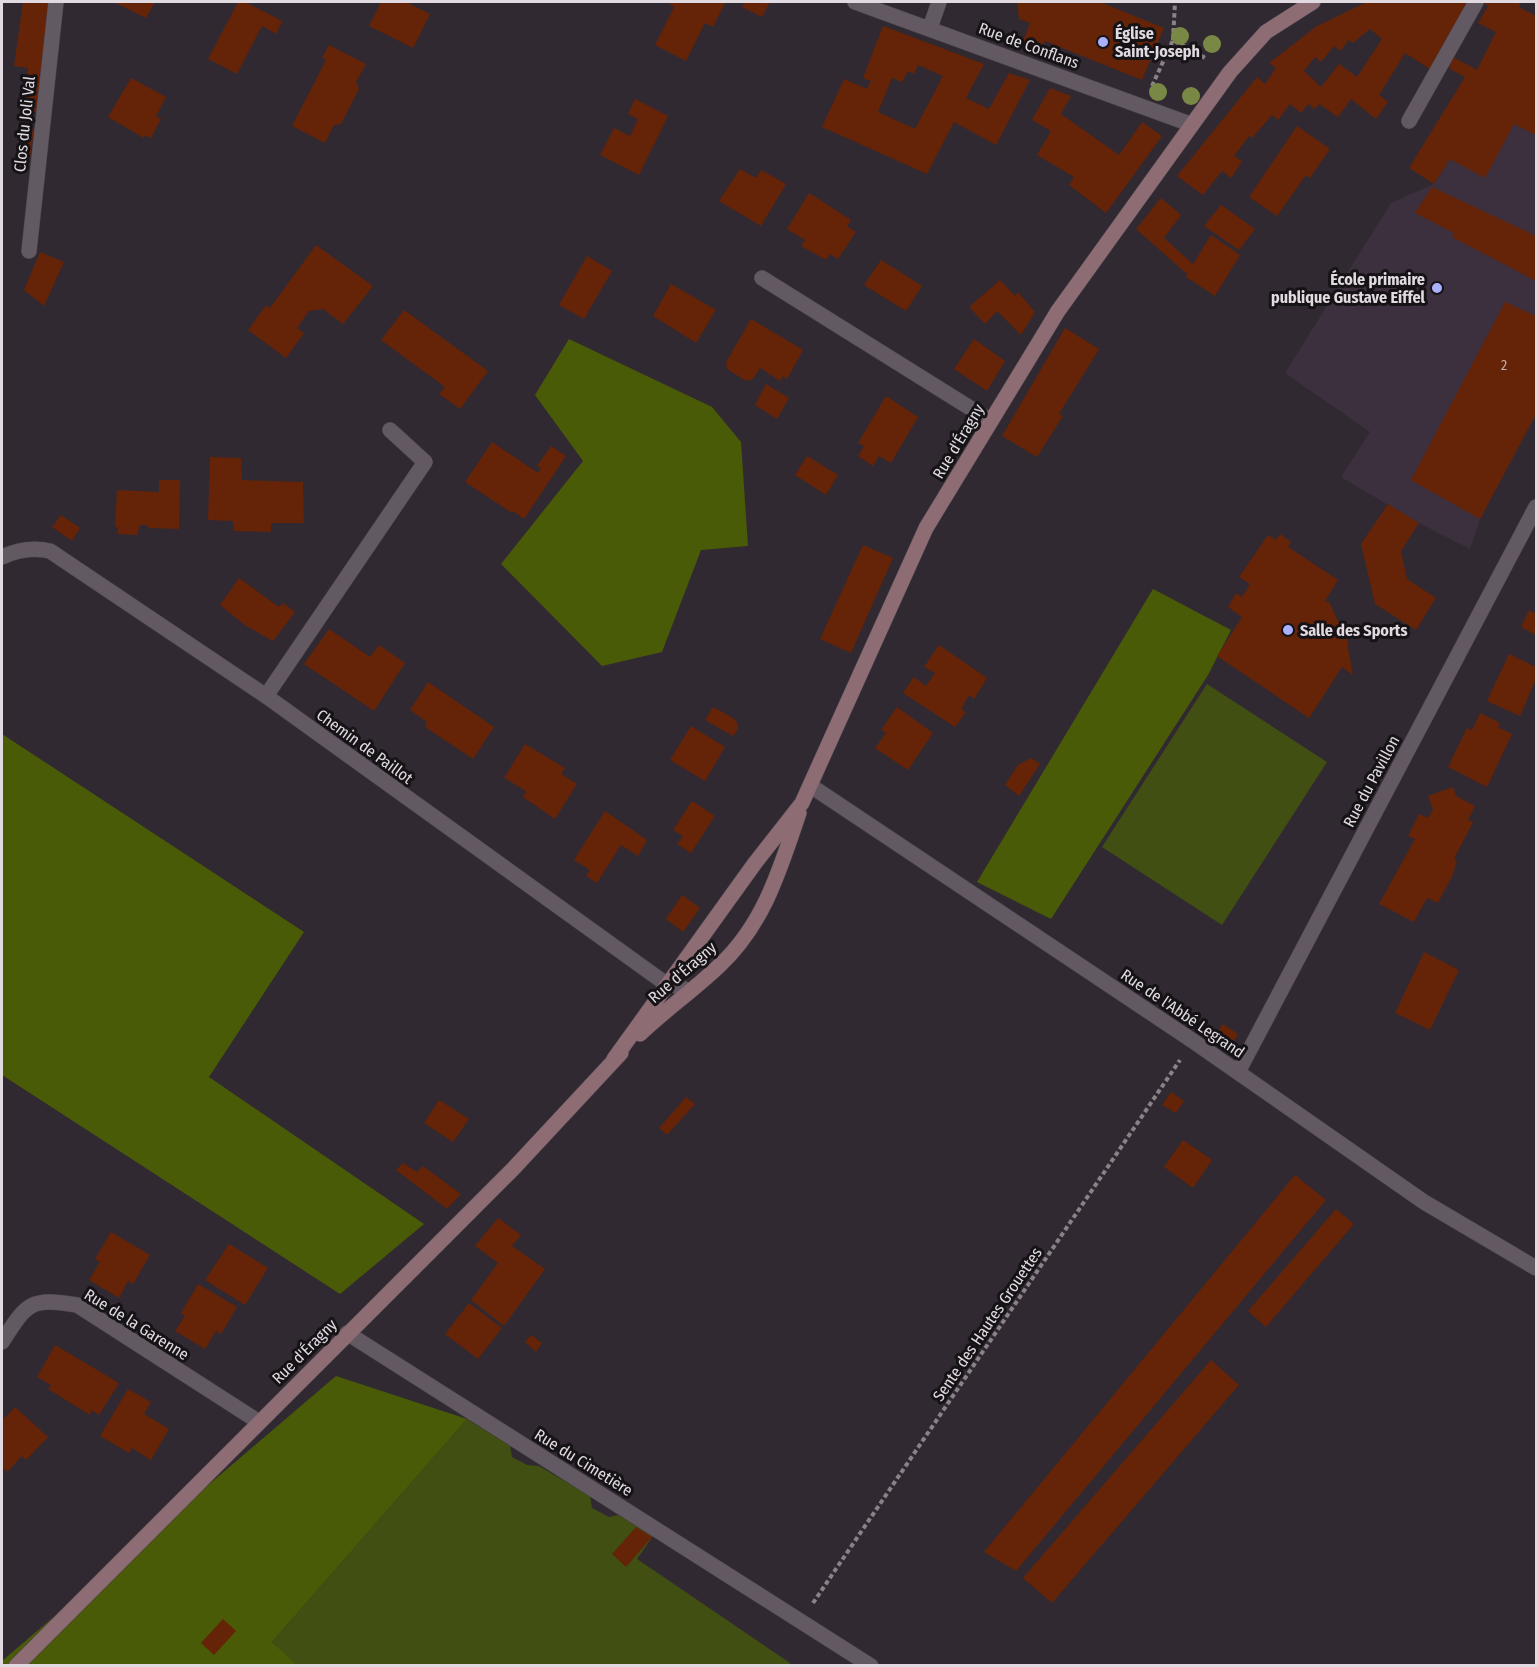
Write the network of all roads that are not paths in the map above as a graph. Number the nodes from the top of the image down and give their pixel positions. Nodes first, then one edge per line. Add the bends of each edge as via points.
1 (56, 2) edge
2 (855, 2) edge
3 (939, 2) edge
4 (1313, 2) edge
5 (1476, 2) edge
6 (930, 28) junction
7 (1409, 121) dead end
8 (1191, 124) junction
9 (28, 251) dead end
10 (762, 278) dead end
11 (991, 421) junction
12 (390, 430) dead end
13 (1536, 507) edge
14 (7, 555) edge
15 (266, 696) junction
16 (811, 786) junction
17 (802, 803) junction
18 (667, 984) junction
19 (690, 991) junction
20 (615, 1059) junction
21 (1238, 1072) junction
22 (1536, 1268) edge
23 (347, 1333) junction
24 (2, 1342) edge
25 (259, 1422) junction
26 (16, 1665) edge
27 (871, 1665) edge

1 - 9 street, Clos du Joli Val
2 - 6 street, Rue de Conflans
3 - 6 street
4 - 8 street, Rue d'Éragny via 1266,32
5 - 7 street
6 - 8 street, Rue de Conflans
8 - 11 street, Rue d'Éragny via 1058,311
10 - 11 street
11 - 16 street, Rue d'Éragny via 926,528
12 - 15 street via 425,462
13 - 21 street, Rue du Pavillon
14 - 15 street, Chemin de Paillot via 38,548 50,551
15 - 18 street, Chemin de Paillot
16 - 17 street, Rue d'Éragny
16 - 21 street, Rue de l'Abbé Legrand
17 - 18 street, Rue d'Éragny
17 - 19 street, Rue d'Éragny via 777,879 759,916 722,964
18 - 19 street, Chemin de Paillot
18 - 20 street, Rue d'Éragny
19 - 20 street, Rue d'Éragny
20 - 23 street, Rue d'Éragny via 513,1169
21 - 22 street, Rue de l'Abbé Legrand via 1424,1202
23 - 25 street, Rue d'Éragny
23 - 27 street, Rue du Cimetière
24 - 25 street, Rue de la Garenne via 23,1309 46,1300 78,1305
25 - 26 street, Rue d'Éragny

